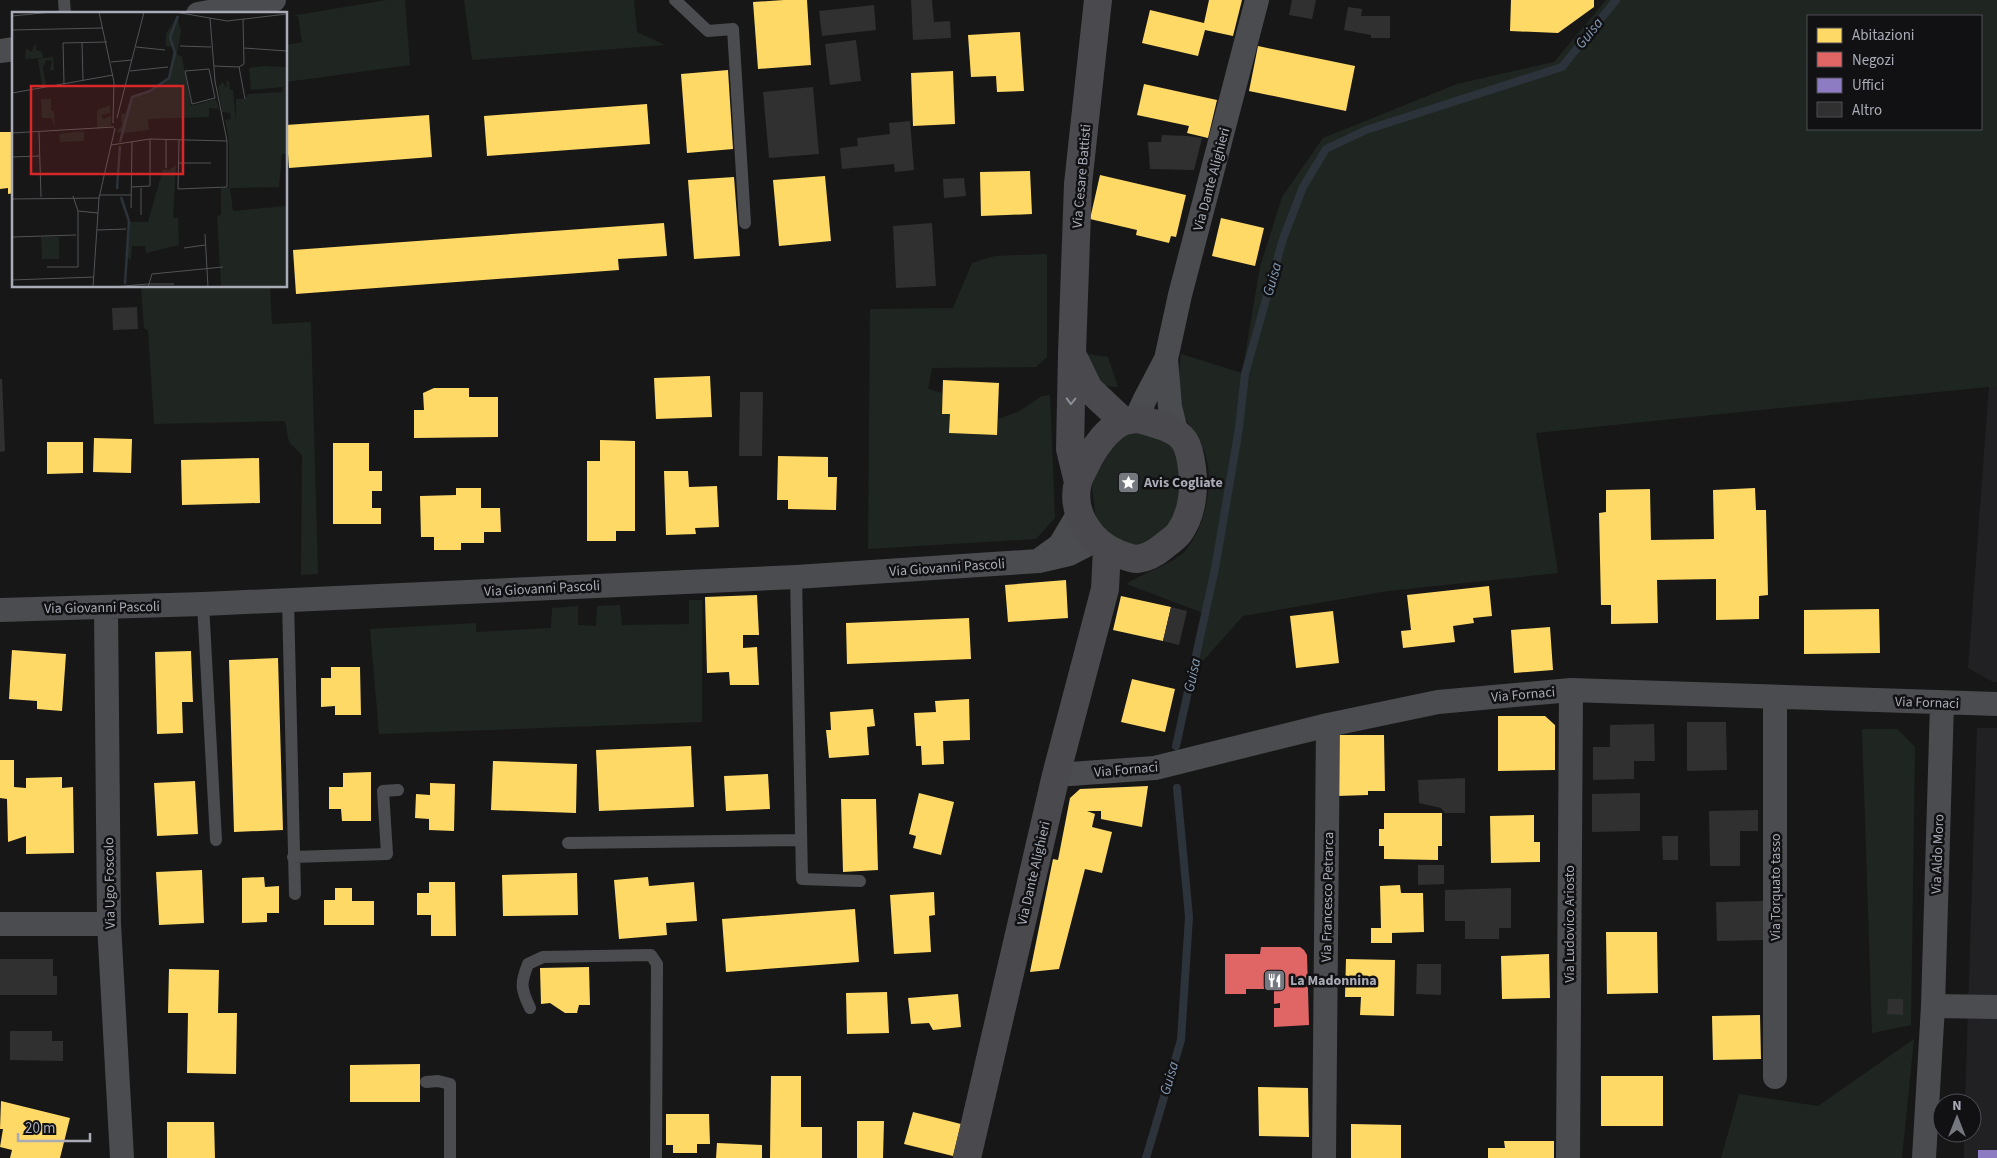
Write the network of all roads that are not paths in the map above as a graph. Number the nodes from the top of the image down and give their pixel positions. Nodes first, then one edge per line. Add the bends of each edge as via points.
1 (274, 0) edge
2 (675, 0) edge
3 (1098, 0) edge
4 (1257, 0) edge
5 (210, 8) edge
6 (745, 223) dead end
7 (1072, 353) junction
8 (1166, 359) junction
9 (1129, 420) junction
10 (1176, 431) junction
11 (1078, 482) junction
12 (1079, 513) junction
13 (1101, 544) junction
14 (1138, 558) junction
15 (1039, 561) junction
16 (796, 577) junction
17 (1105, 589) junction
18 (288, 600) junction
19 (203, 604) junction
20 (106, 608) junction
21 (0, 610) edge
22 (1570, 690) junction
23 (1776, 697) junction
24 (1942, 703) junction
25 (1997, 704) edge
26 (1328, 725) junction
27 (1056, 775) junction
28 (398, 790) dead end
29 (216, 840) dead end
30 (801, 840) junction
31 (568, 843) dead end
32 (293, 857) junction
33 (860, 881) dead end
34 (294, 894) dead end
35 (0, 924) edge
36 (109, 924) junction
37 (1933, 1006) junction
38 (1997, 1007) edge
39 (530, 1008) dead end
40 (1776, 1077) dead end
41 (426, 1082) dead end
42 (122, 1158) edge
43 (450, 1158) edge
44 (656, 1158) edge
45 (967, 1158) edge
46 (1324, 1158) edge
47 (1568, 1158) edge
48 (1924, 1158) edge

1 - 5 street
2 - 6 lane via 708,31 734,29
3 - 7 street, Via Cesare Battisti via 1078,184
4 - 8 street, Via Dante Alighieri
7 - 9 street, Via Cesare Battisti via 1089,389
7 -> 11 street, Via Cesare Battisti via 1070,449
8 - 9 street, Via Dante Alighieri via 1145,399
8 - 10 street, Via Dante Alighieri via 1170,407
9 - 10 street via 1145,420
9 - 11 street via 1108,432 1093,450
10 - 14 street via 1186,442 1191,459 1193,494 1188,516 1178,534 1157,552
11 - 12 street
12 - 13 street via 1086,529
12 - 15 street via 1060,545
13 - 14 street via 1127,557
13 - 15 street, Via Giovanni Pascoli
13 - 17 street, Via Dante Alighieri
14 - 17 street
15 - 16 street, Via Giovanni Pascoli
16 - 18 street, Via Giovanni Pascoli
16 - 30 lane
17 - 27 street, Via Dante Alighieri
18 - 19 street, Via Giovanni Pascoli
18 - 32 lane
19 - 20 street, Via Giovanni Pascoli
19 - 29 lane
20 - 21 street, Via Giovanni Pascoli
20 - 36 street, Via Ugo Foscolo
22 - 23 street, Via Fornaci
22 - 26 street, Via Fornaci via 1438,702
22 - 47 street, Via Ludovico Ariosto
23 - 24 street, Via Fornaci
23 - 40 street, Via Torquato tasso
24 - 25 street, Via Fornaci
24 - 37 street, Via Aldo Moro
26 - 27 street, Via Fornaci via 1155,768
26 - 46 street, Via Francesco Petrarca
27 - 45 street, Via Dante Alighieri
28 - 32 lane via 383,790 387,854
30 - 31 lane
30 - 33 lane via 802,879
32 - 34 lane
35 - 36 street
36 - 42 street, Via Ugo Foscolo
37 - 38 street
37 - 48 street, Via Aldo Moro
39 - 44 lane via 522,981 528,964 542,957 651,955 657,964
41 - 43 lane via 450,1084

